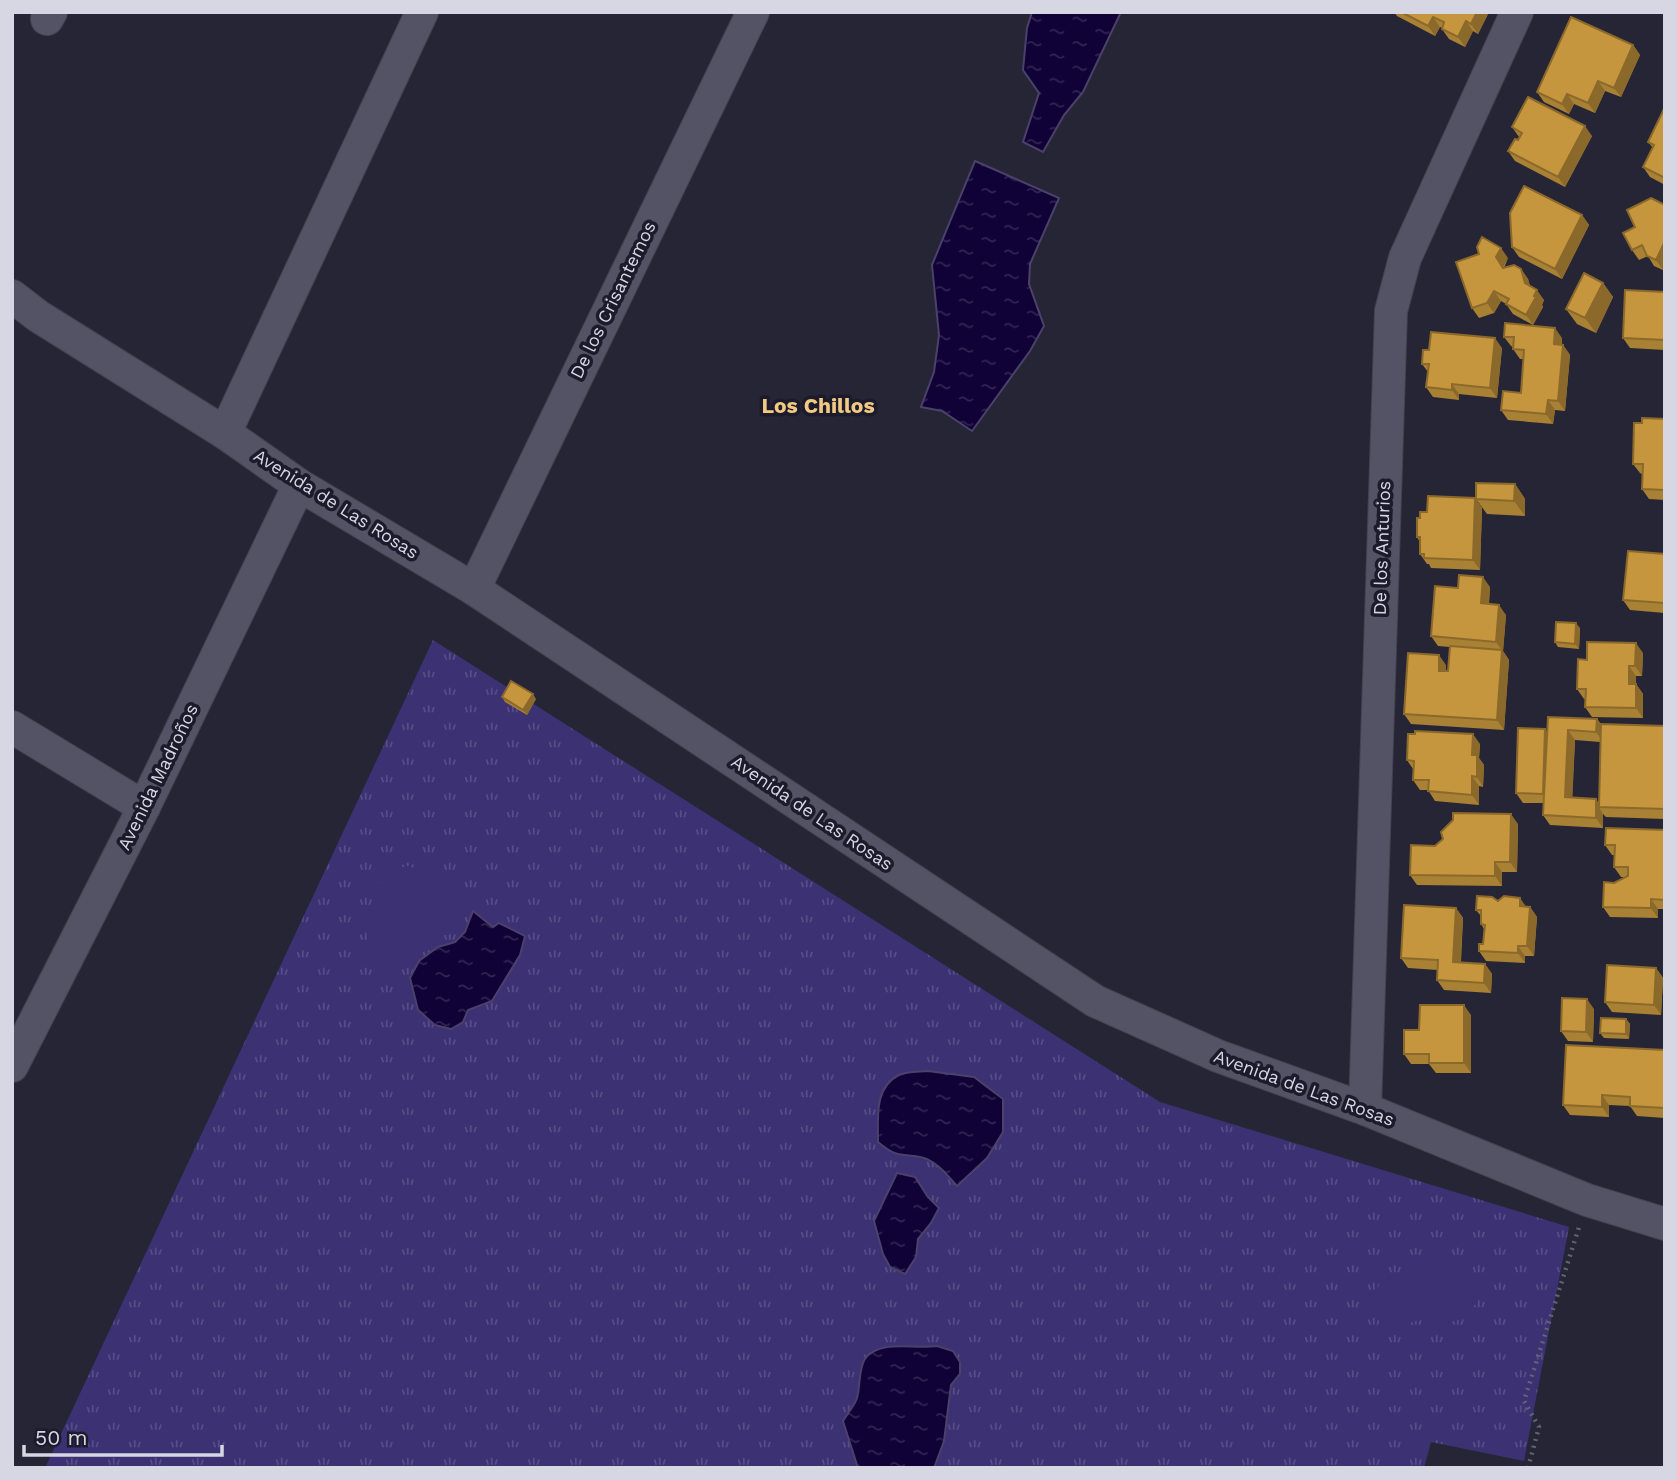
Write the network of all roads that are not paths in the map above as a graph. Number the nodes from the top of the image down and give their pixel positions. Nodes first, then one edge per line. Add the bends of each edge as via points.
1 (422, 12) edge
2 (753, 12) edge
3 (1517, 12) edge
4 (12, 296) edge
5 (225, 433) junction
6 (299, 485) junction
7 (474, 589) junction
8 (12, 727) edge
9 (144, 807) junction
10 (12, 1066) edge
11 (1366, 1109) junction
12 (1665, 1224) edge

1 - 5 street
2 - 7 street, De los Crisantemos
3 - 11 street, De los Anturios via 1405,258 1391,310
4 - 5 street, Avenida de Las Rosas
5 - 6 street, Avenida de Las Rosas
6 - 7 street, Avenida de Las Rosas
6 - 9 street, Avenida Madroños
7 - 11 street, Avenida de Las Rosas via 1095,1001 1218,1056
8 - 9 street
9 - 10 street, Avenida Madroños
11 - 12 street, Avenida de Las Rosas via 1587,1200

